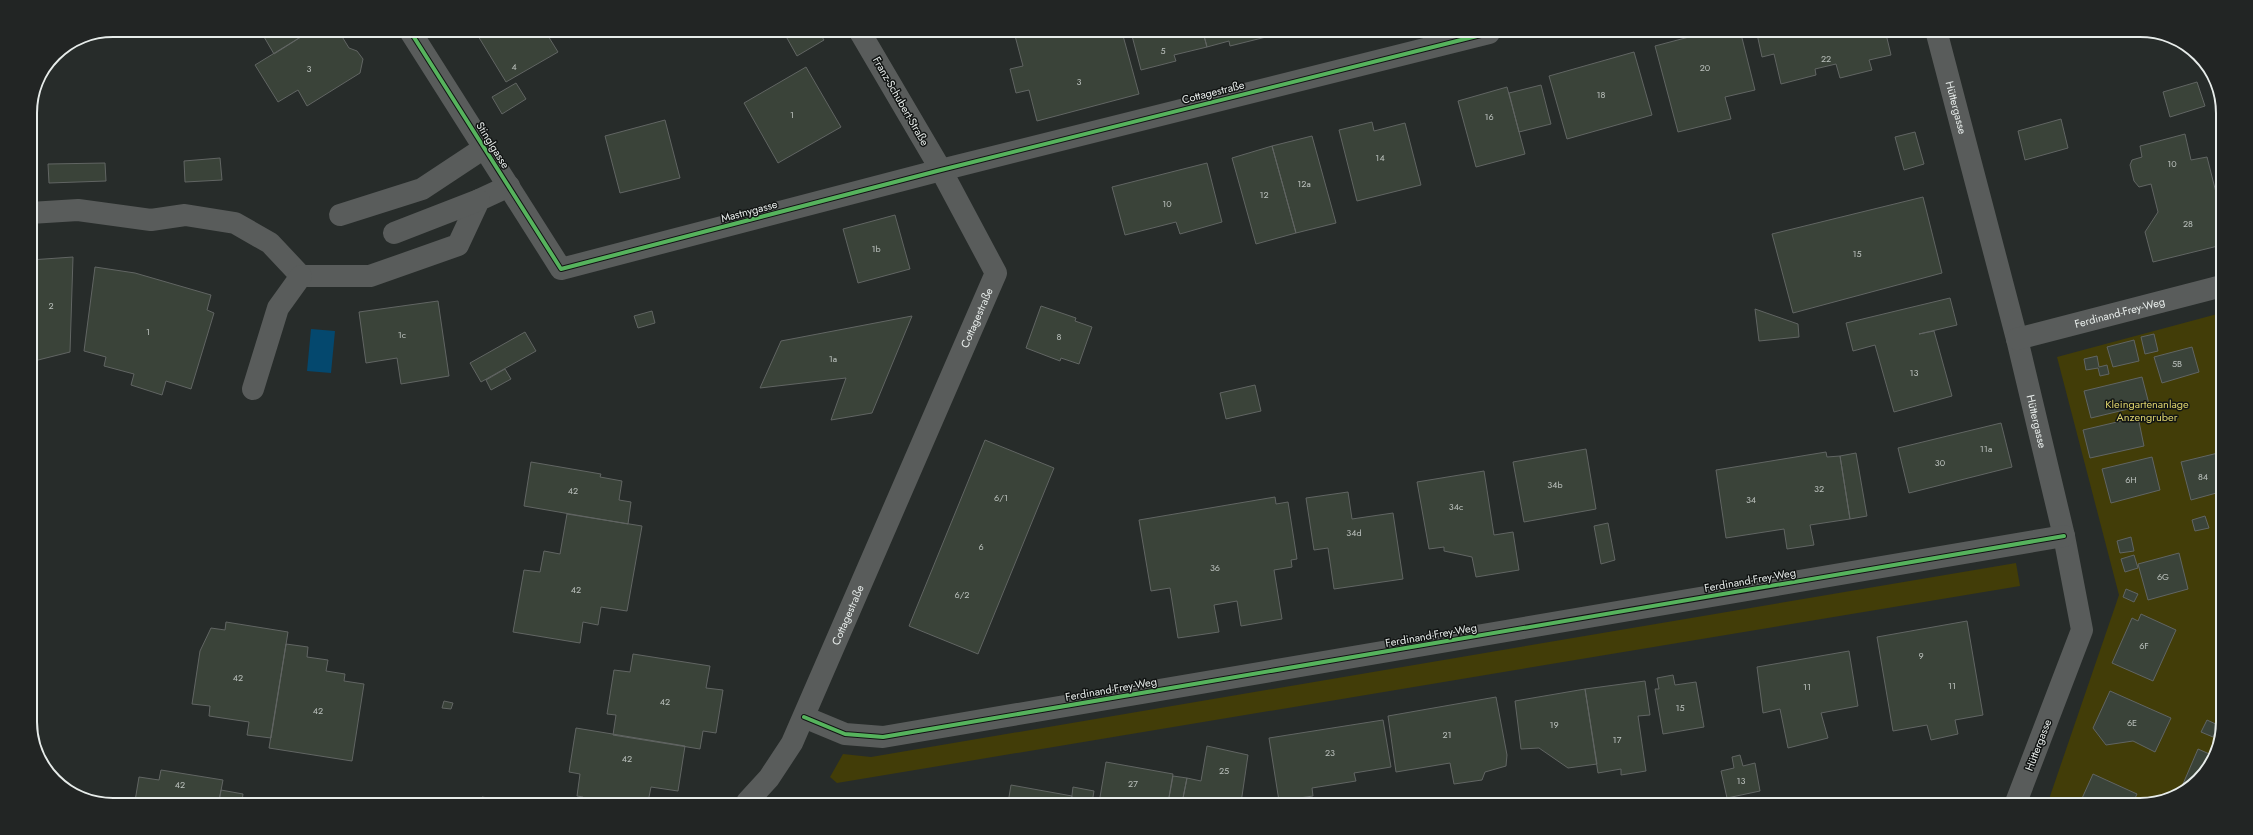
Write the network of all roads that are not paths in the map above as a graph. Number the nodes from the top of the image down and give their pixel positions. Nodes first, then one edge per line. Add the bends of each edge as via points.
1 (414, 37) edge
2 (863, 37) edge
3 (1473, 37) edge
4 (1938, 37) edge
5 (484, 148) junction
6 (941, 170) junction
7 (509, 186) junction
8 (479, 200) junction
9 (37, 213) edge
10 (340, 215) dead end
11 (394, 233) dead end
12 (561, 269) joint
13 (300, 276) junction
14 (2216, 288) edge
15 (2017, 339) junction
16 (253, 389) dead end
17 (2064, 536) junction
18 (804, 717) junction
19 (750, 798) edge
20 (2018, 798) edge

1 - 5 street, Stinglgasse
2 - 6 street, Franz-Schubert-Straße
3 - 6 street, Cottagestraße
4 - 15 street, Hüttergasse
5 - 7 street, Stinglgasse
5 - 10 street via 422,189
6 - 12 street, Mastnygasse
6 - 18 street, Cottagestraße via 996,273
7 - 8 street
7 - 12 street, Stinglgasse
8 - 11 street
8 - 13 street via 458,245 370,276
9 - 13 street via 78,210 151,220 185,215 235,222 270,243
13 - 16 street via 278,308
14 - 15 street, Ferdinand-Frey-Weg
15 - 17 street, Hüttergasse
17 - 18 street, Ferdinand-Frey-Weg via 883,737 846,734
17 - 20 street, Hüttergasse via 2082,630
18 - 19 street, Cottagestraße via 782,760

